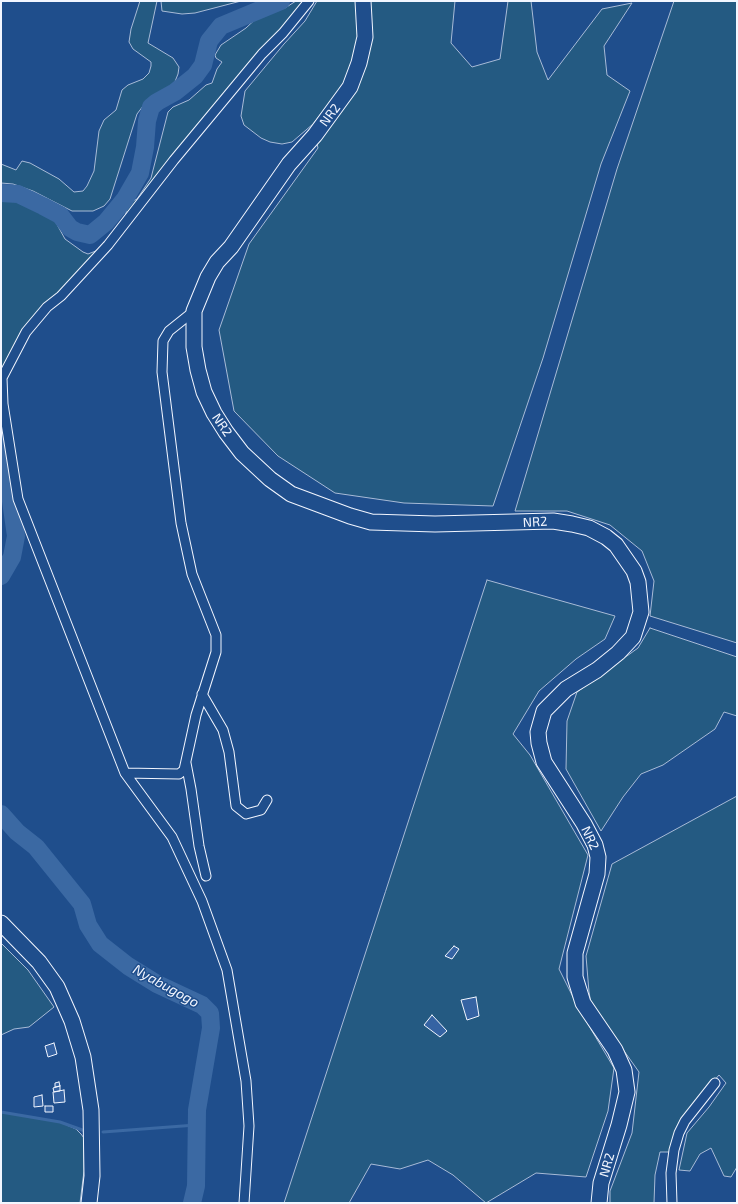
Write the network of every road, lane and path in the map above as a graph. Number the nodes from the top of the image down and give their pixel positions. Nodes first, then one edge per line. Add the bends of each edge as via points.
1 (309, 1) edge
2 (363, 1) edge
3 (194, 312) junction
4 (202, 694) junction
5 (186, 764) junction
6 (125, 773) junction
7 (266, 800) dead end
8 (206, 876) dead end
9 (1, 923) edge
10 (715, 1083) dead end
11 (89, 1203) edge
12 (244, 1203) edge
13 (599, 1203) edge
14 (672, 1203) edge

1 - 6 street via 174,160 108,246 61,296 47,307 26,332 2,378 3,404 18,499
2 - 3 highway, NR2 / NR2 via 365,37 350,87 217,262
3 - 4 street via 169,331 163,341 162,372 181,523 192,574 216,635 216,652
3 - 13 highway, NR2 / NR2 via 194,347 198,370 204,392 214,413 242,453 291,494 371,522 434,524 553,521 572,524 589,528 606,537 616,545 634,571 638,582 641,612 633,637 596,670 566,689 544,711 538,732 544,762 584,824 595,845 598,858 597,874 575,953 575,976 583,1003 615,1050 624,1070 627,1092 601,1183
4 - 5 street via 188,746
4 - 7 street via 223,730 229,752 236,806 246,814 261,810
5 - 6 street via 179,774
5 - 8 street
6 - 12 street via 172,837 202,901 227,970 247,1088 249,1126
9 - 11 highway via 39,962 57,987 74,1028 83,1057 91,1110 92,1176
10 - 14 street via 685,1121 680,1133 674,1150 671,1173

